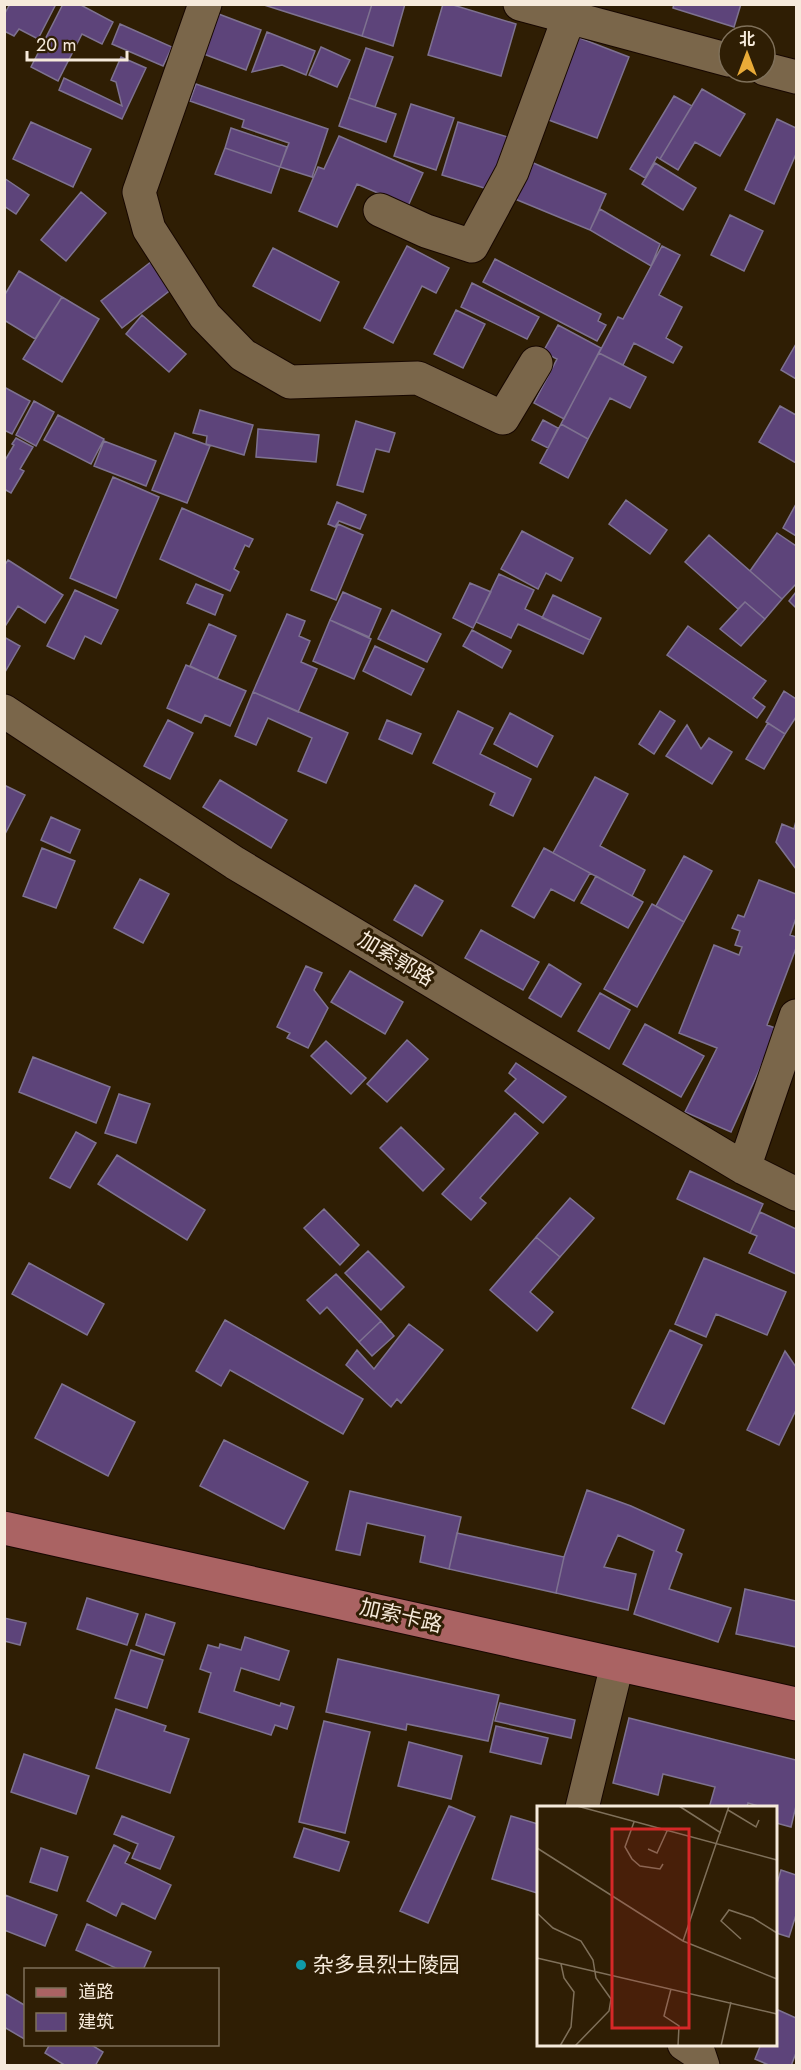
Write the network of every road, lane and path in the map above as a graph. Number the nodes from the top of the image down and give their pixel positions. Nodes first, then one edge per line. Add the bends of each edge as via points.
1 (205, 4) edge
2 (520, 4) edge
3 (569, 17) junction
4 (717, 57) edge
5 (777, 72) edge
6 (796, 77) edge
7 (380, 210) dead end
8 (536, 363) dead end
9 (4, 711) edge
10 (796, 1016) edge
11 (744, 1168) junction
12 (796, 1194) edge
13 (4, 1528) edge
14 (617, 1665) junction
15 (796, 1704) edge
16 (582, 1806) edge
17 (687, 2046) edge
18 (703, 2066) edge

1 - 8 street via 139,192 149,229 205,316 243,356 290,382 418,378 503,418
2 - 3 street
3 - 4 street
3 - 7 street via 512,171 472,246
5 - 6 street
9 - 11 street, 加索郭路 via 236,863
10 - 11 street
11 - 12 street, 加索郭路
13 - 14 main road, 加索卡路
14 - 15 main road, 加索卡路
14 - 16 street
17 - 18 street via 699,2054

